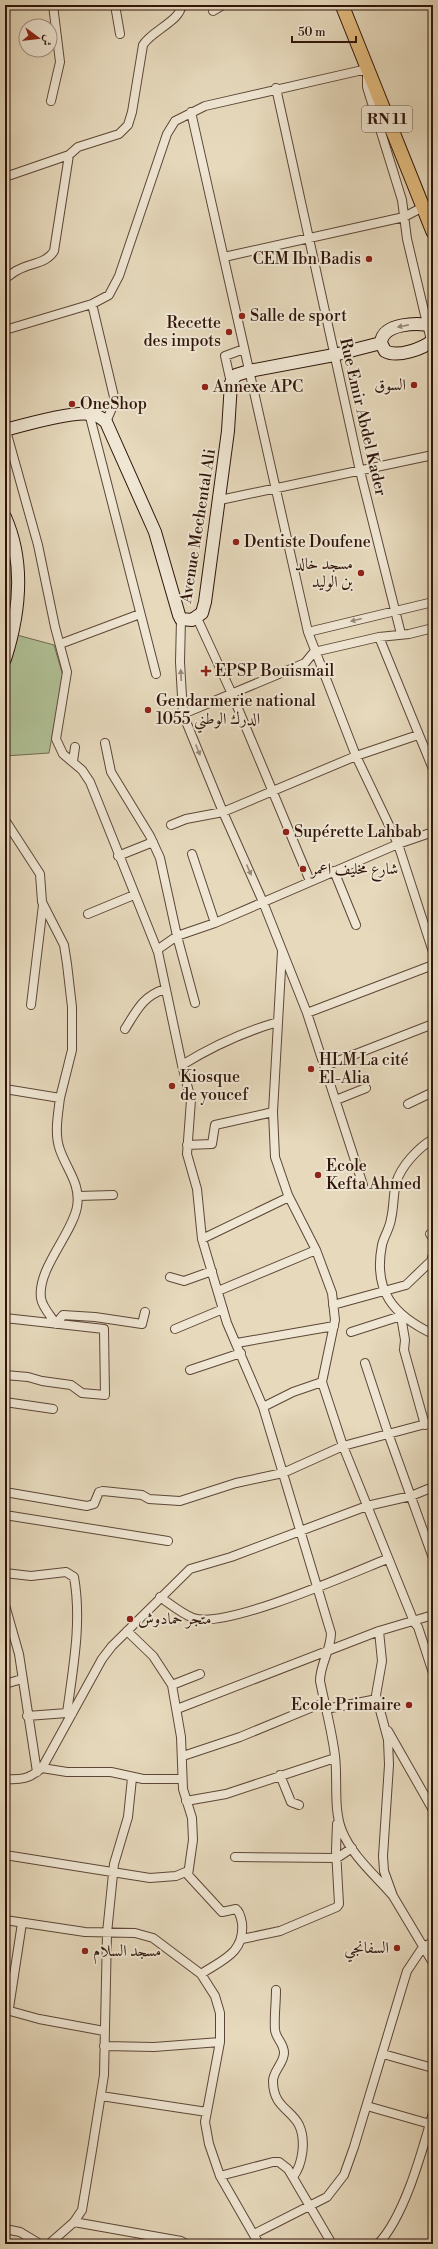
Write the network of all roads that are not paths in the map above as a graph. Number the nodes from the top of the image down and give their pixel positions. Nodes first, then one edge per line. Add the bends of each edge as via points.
1 (53, 5) edge
2 (115, 5) edge
3 (181, 5) edge
4 (223, 5) edge
5 (342, 5) edge
6 (213, 11) dead end
7 (120, 34) dead end
8 (367, 70) junction
9 (276, 88) junction
10 (51, 102) dead end
11 (191, 112) junction
12 (69, 155) junction
13 (5, 178) edge
14 (423, 207) junction
15 (404, 217) junction
16 (433, 232) edge
17 (308, 238) junction
18 (224, 257) junction
19 (5, 279) edge
20 (92, 304) junction
21 (431, 326) edge
22 (5, 330) edge
23 (381, 343) junction
24 (432, 344) edge
25 (244, 349) junction
26 (334, 355) junction
27 (249, 371) junction
28 (231, 383) junction
29 (89, 413) junction
30 (106, 422) junction
31 (5, 429) edge
32 (433, 455) edge
33 (360, 472) junction
34 (274, 490) junction
35 (220, 500) junction
36 (5, 517) edge
37 (433, 602) edge
38 (394, 611) junction
39 (140, 614) junction
40 (197, 618) junction
41 (181, 619) junction
42 (9, 625) edge
43 (433, 628) edge
44 (308, 632) junction
45 (401, 634) junction
46 (379, 637) junction
47 (60, 644) junction
48 (314, 652) junction
49 (5, 659) edge
50 (156, 674) dead end
51 (232, 694) junction
52 (183, 714) junction
53 (418, 735) junction
54 (105, 743) dead end
55 (75, 747) dead end
56 (356, 756) junction
57 (73, 761) junction
58 (433, 769) edge
59 (271, 792) junction
60 (223, 812) junction
61 (5, 820) edge
62 (172, 825) dead end
63 (433, 832) edge
64 (153, 842) junction
65 (398, 844) junction
66 (192, 854) dead end
67 (118, 856) junction
68 (334, 871) junction
69 (310, 881) junction
70 (134, 895) junction
71 (264, 902) junction
72 (43, 904) junction
73 (88, 914) dead end
74 (215, 923) junction
75 (356, 925) dead end
76 (177, 936) junction
77 (157, 950) junction
78 (282, 951) junction
79 (433, 952) edge
80 (433, 965) edge
81 (165, 989) junction
82 (195, 1003) dead end
83 (31, 1005) dead end
84 (307, 1013) junction
85 (278, 1022) junction
86 (433, 1024) edge
87 (125, 1029) dead end
88 (182, 1065) junction
89 (325, 1066) junction
90 (366, 1088) dead end
91 (5, 1089) edge
92 (433, 1092) edge
93 (60, 1098) junction
94 (336, 1100) junction
95 (408, 1104) dead end
96 (273, 1112) junction
97 (433, 1139) edge
98 (187, 1145) junction
99 (363, 1185) dead end
100 (113, 1195) dead end
101 (78, 1196) junction
102 (289, 1197) junction
103 (202, 1238) junction
104 (316, 1250) junction
105 (433, 1254) edge
106 (212, 1271) junction
107 (170, 1277) dead end
108 (383, 1290) junction
109 (218, 1291) junction
110 (333, 1305) junction
111 (223, 1310) junction
112 (145, 1312) dead end
113 (402, 1316) junction
114 (5, 1318) edge
115 (56, 1324) junction
116 (334, 1326) junction
117 (175, 1329) dead end
118 (351, 1332) dead end
119 (433, 1334) edge
120 (237, 1343) junction
121 (241, 1353) junction
122 (365, 1363) dead end
123 (190, 1370) dead end
124 (5, 1375) edge
125 (322, 1382) junction
126 (5, 1402) edge
127 (263, 1407) junction
128 (53, 1409) dead end
129 (429, 1423) edge
130 (388, 1433) junction
131 (343, 1446) junction
132 (283, 1473) junction
133 (433, 1487) edge
134 (5, 1492) edge
135 (411, 1496) junction
136 (367, 1506) junction
137 (5, 1515) edge
138 (300, 1530) junction
139 (168, 1541) dead end
140 (433, 1558) edge
141 (388, 1559) junction
142 (5, 1573) edge
143 (316, 1587) junction
144 (160, 1597) junction
145 (5, 1606) edge
146 (433, 1615) edge
147 (414, 1622) junction
148 (127, 1631) junction
149 (379, 1631) junction
150 (328, 1650) junction
151 (322, 1657) junction
152 (433, 1673) edge
153 (200, 1674) dead end
154 (22, 1679) junction
155 (5, 1684) edge
156 (172, 1685) junction
157 (377, 1699) junction
158 (325, 1705) junction
159 (177, 1709) junction
160 (70, 1714) junction
161 (27, 1716) junction
162 (384, 1724) junction
163 (183, 1756) junction
164 (335, 1758) junction
165 (39, 1770) junction
166 (280, 1775) junction
167 (132, 1778) junction
168 (5, 1779) edge
169 (182, 1779) junction
170 (186, 1801) junction
171 (299, 1805) dead end
172 (433, 1809) edge
173 (338, 1810) junction
174 (352, 1848) junction
175 (5, 1855) edge
176 (234, 1858) dead end
177 (337, 1858) junction
178 (113, 1872) junction
179 (188, 1872) junction
180 (393, 1896) junction
181 (5, 1920) edge
182 (22, 1922) junction
183 (107, 1933) junction
184 (242, 1939) junction
185 (433, 1942) edge
186 (423, 1948) junction
187 (433, 1963) edge
188 (201, 1974) junction
189 (276, 1990) dead end
190 (104, 2031) junction
191 (220, 2042) junction
192 (104, 2046) junction
193 (383, 2054) junction
194 (433, 2068) edge
195 (101, 2096) junction
196 (367, 2106) junction
197 (207, 2112) junction
198 (433, 2113) edge
199 (430, 2124) junction
200 (220, 2176) junction
201 (293, 2177) junction
202 (310, 2206) junction
203 (74, 2222) junction
204 (5, 2229) edge
205 (254, 2234) junction
206 (40, 2244) edge
207 (49, 2244) edge
208 (186, 2244) edge
209 (259, 2244) edge
210 (332, 2244) edge
211 (378, 2244) edge

1 - 10 street via 60,62
2 - 7 street
3 - 12 street via 179,15 147,38 143,45 128,126 119,134 78,147
4 - 6 street
5 - 8 main road, RN 11
8 - 9 street
8 - 14 main road, RN 11
8 - 15 street via 367,87 402,200
9 - 11 street
9 - 17 street, Rue Emir Abdel Kader
11 - 18 street
11 - 20 street via 170,126 118,276 109,295
12 - 13 street
12 - 19 street via 54,251 47,259 18,269
14 - 15 street
14 - 16 main road, RN 11
15 - 17 street
15 - 21 street via 407,239
17 - 18 street
17 - 26 street, Rue Emir Abdel Kader
18 - 25 street
20 - 22 street
20 - 30 street via 115,401
21 -> 23 main road via 413,324 388,329 383,334
21 - 24 street
23 - 24 main road via 385,351 396,354
23 - 26 main road
25 - 27 street
25 - 28 street via 225,356
26 - 27 main road
26 - 33 street, Rue Emir Abdel Kader
27 - 28 main road via 236,375
27 - 34 street
28 - 35 main road, Avenue Mechental Ali
29 - 30 main road via 99,416
29 - 31 main road
29 - 39 street
30 - 41 main road, Avenue Mechental Ali via 155,532
31 - 47 street via 38,545
32 - 33 street
33 - 34 street
33 - 38 street, Rue Emir Abdel Kader
34 - 35 street
34 - 44 street
35 - 40 main road, Avenue Mechental Ali via 205,602 202,613
36 - 42 main road via 12,535 18,571 17,603
37 - 38 street
38 -> 44 street
38 - 45 street, Rue Emir Abdel Kader
39 - 47 street
39 - 50 street
40 - 41 main road, Avenue Mechental Ali via 188,621
40 - 51 street
52 -> 41 street
42 - 49 main road
43 - 45 street
44 - 48 street
45 - 46 street
46 - 48 street
46 - 53 street
47 - 57 street via 67,674 56,739 63,754
48 - 51 street via 305,663
48 - 56 street
51 - 52 street
51 - 59 street
52 -> 60 street
53 - 56 street
53 - 58 street
54 - 64 street via 111,772
55 - 57 street
56 - 59 street
56 - 65 street
57 - 67 street via 90,782
59 - 60 street
59 - 69 street
60 - 62 street via 186,819
60 -> 71 street
61 - 72 street via 40,874
63 - 65 street
64 - 67 street
64 - 76 street via 160,858
65 - 68 street
65 - 79 street
66 - 74 street
67 - 70 street
68 - 69 street
68 - 75 street
69 - 71 street
70 - 73 street
70 - 77 street
71 - 74 street
71 - 78 street
72 - 83 street
72 - 93 street via 64,945 72,1007 72,1050
74 - 76 street
76 - 77 street
76 - 82 street
77 - 81 street
78 - 84 street
78 - 85 street
80 - 84 street
81 - 87 street via 145,999
81 - 88 street
84 - 89 street
85 - 88 street via 244,1032 211,1047
85 - 96 street
86 - 89 street
88 - 98 street via 192,1108
89 - 94 street
90 - 94 street
91 - 93 street
92 - 95 street
93 - 101 street via 57,1141 76,1184
94 - 99 street
96 - 98 street via 215,1125 212,1144
96 - 102 street via 275,1157
97 - 108 street via 413,1156 396,1183 391,1221 382,1244 379,1270
98 - 103 street via 197,1189
100 - 101 street
101 - 115 street via 74,1218 59,1244 42,1285 41,1298 45,1309
102 - 103 street
102 - 104 street
103 - 106 street
104 - 109 street
104 - 110 street via 332,1293
105 - 108 street via 431,1261 406,1285
106 - 107 street via 184,1282
106 - 109 street
108 - 110 street
108 - 113 street
109 - 111 street
110 - 116 street
111 - 117 street
111 - 120 street
112 - 115 street via 142,1324 63,1315
113 - 118 street
113 - 119 street
113 - 129 street via 404,1350
114 - 115 street
115 - 124 street via 104,1329 105,1395 82,1393 71,1385 42,1381 28,1376
116 - 120 street
116 - 125 street
120 - 121 street
121 - 123 street
121 - 127 street
122 - 130 street
125 - 127 street via 293,1392
125 - 131 street
126 - 128 street
127 - 132 street
129 - 130 street
130 - 131 street
130 - 135 street
131 - 132 street
131 - 136 street
132 - 134 street via 236,1483 173,1502 149,1499 140,1494 103,1491 99,1492 94,1504 87,1506
132 - 138 street
133 - 135 street
135 - 136 street
135 - 140 street
136 - 138 street
136 - 141 street
137 - 139 street
138 - 143 street
138 - 144 street via 231,1557 190,1568
141 - 143 street
141 - 147 street
142 - 160 street via 31,1576 70,1573 74,1577 77,1597 76,1647
143 - 144 street via 242,1614 215,1619 194,1619
143 - 150 street via 331,1633
144 - 148 street
145 - 154 street via 19,1654
146 - 147 street
147 - 149 street
147 - 152 street via 418,1627
148 - 156 street via 153,1656
148 - 160 street via 102,1660
149 - 150 street
149 - 157 street via 382,1661 376,1686
150 - 151 street
151 - 158 street via 320,1681
151 - 159 street
153 - 156 street
154 - 155 street
154 - 161 street
156 - 159 street
157 - 158 street
157 - 162 street
158 - 163 street
158 - 164 street
159 - 163 street
160 - 161 street
160 - 165 street
161 - 165 street
162 - 172 street
162 - 180 street via 388,1740 389,1765 383,1856 384,1871
163 - 169 street
164 - 166 street
164 - 173 street
165 - 167 street via 111,1772
165 - 168 street via 31,1777 20,1780
166 - 170 street via 226,1794
166 - 171 street via 291,1802
167 - 169 street
167 - 178 street via 128,1817
169 - 170 street
170 - 179 street via 192,1818 193,1834
173 - 174 street via 342,1830
173 - 177 street
174 - 177 street
174 - 180 street
175 - 178 street
176 - 177 street
177 - 184 street via 337,1907 280,1931
178 - 179 street via 150,1878 176,1876
178 - 183 street
179 - 184 street via 190,1878 222,1912 239,1910
180 - 186 street
181 - 182 street
182 - 183 street
182 - 190 street via 8,2008 10,2011
183 - 188 street via 135,1933 153,1938
183 - 190 street
184 - 188 street via 229,1957
185 - 186 street
186 - 187 street
186 - 193 street via 407,1971
188 - 191 street via 218,2004
189 - 201 street via 275,2031 284,2045 284,2054 273,2080 275,2094 281,2105 299,2124 301,2131 303,2160
190 - 192 street
191 - 192 street
191 - 197 street
192 - 195 street
193 - 194 street
193 - 196 street
195 - 197 street
195 - 203 street via 82,2210
196 - 199 street
196 - 202 street via 344,2175 327,2197
197 - 200 street via 207,2134
198 - 199 street
199 - 211 street via 394,2222
200 - 201 street via 279,2162
200 - 205 street
201 - 202 street
202 - 205 street
202 - 210 street
203 - 207 street
203 - 208 street
204 - 206 street via 20,2232
205 - 209 street

